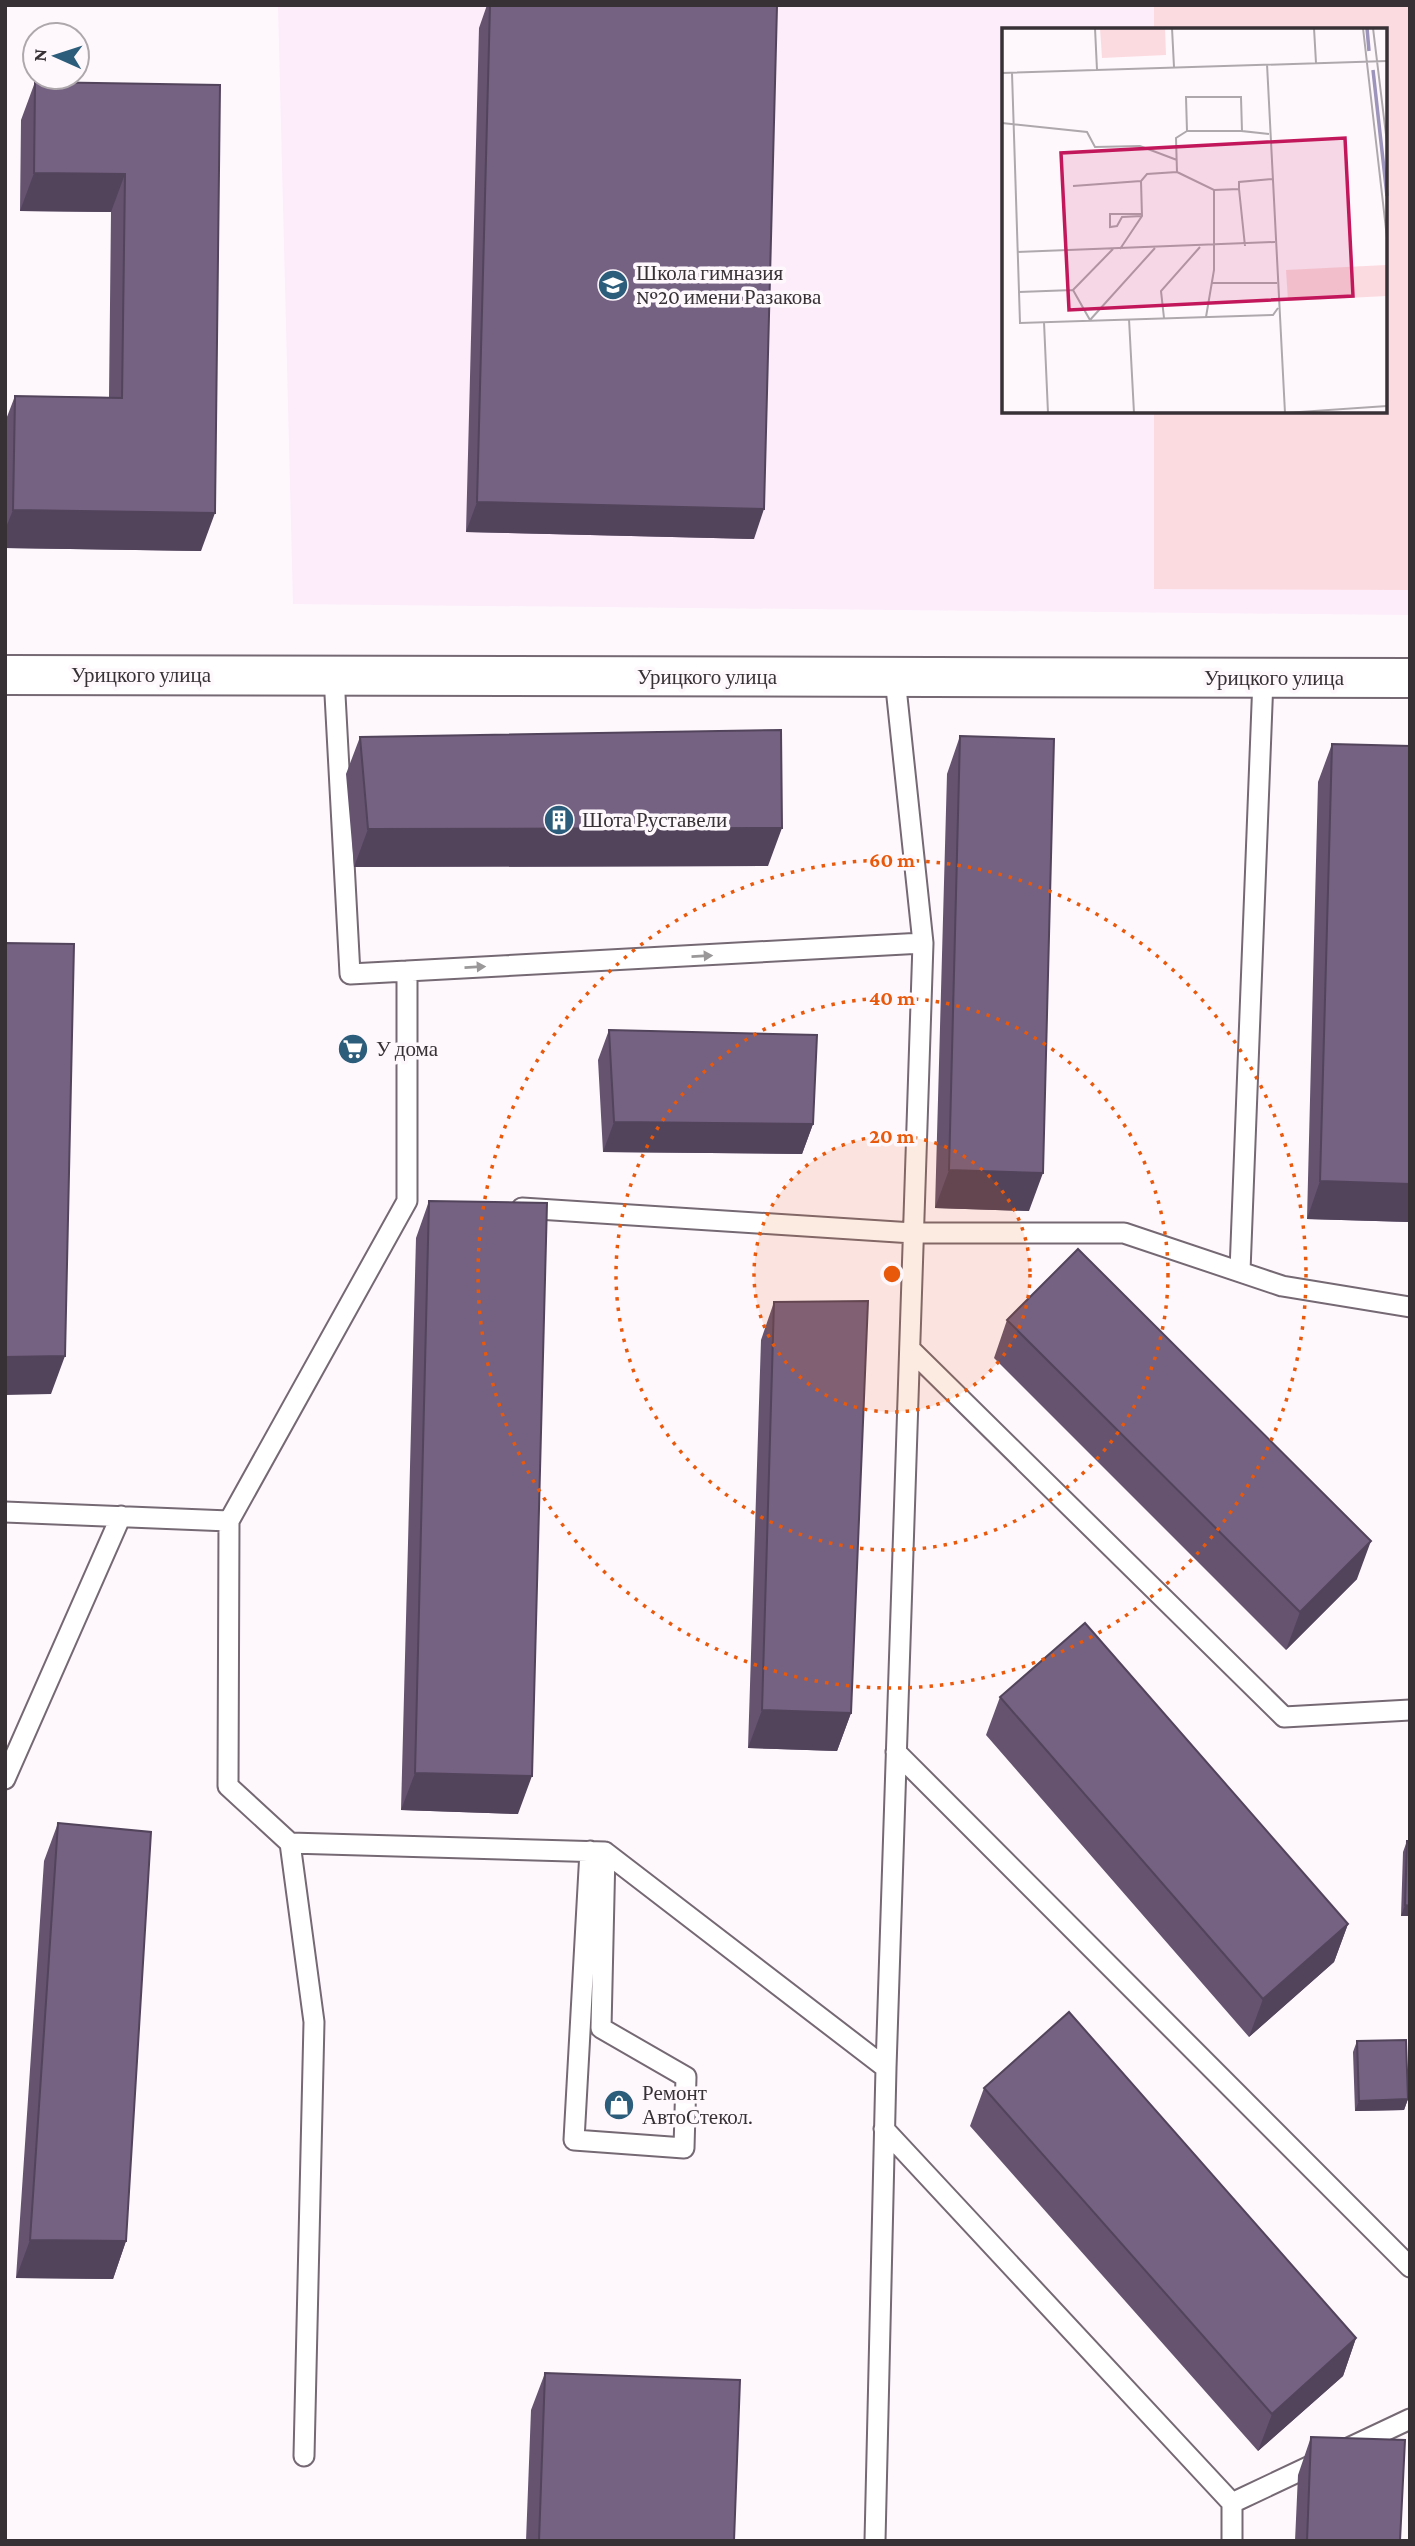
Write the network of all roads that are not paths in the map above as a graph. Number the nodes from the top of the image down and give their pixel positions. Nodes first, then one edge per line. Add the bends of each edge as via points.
1 (5, 675) edge
2 (334, 676) junction
3 (895, 678) junction
4 (1263, 678) junction
5 (1410, 678) edge
6 (922, 943) junction
7 (407, 971) junction
8 (503, 1207) edge
9 (913, 1233) junction
10 (1240, 1271) junction
11 (1410, 1307) edge
12 (910, 1349) junction
13 (5, 1512) edge
14 (121, 1516) junction
15 (229, 1521) junction
16 (1410, 1710) edge
17 (896, 1752) junction
18 (5, 1779) edge
19 (290, 1843) junction
20 (598, 1852) junction
21 (886, 2068) junction
22 (884, 2129) junction
23 (1410, 2267) edge
24 (1410, 2419) edge
25 (303, 2456) dead end
26 (1232, 2503) junction
27 (875, 2541) edge
28 (1232, 2541) edge

1 - 2 street, Урицкого улица
2 - 3 street, Урицкого улица
2 - 7 lane via 350,974
3 - 4 street, Урицкого улица
3 - 6 lane
4 - 5 street, Урицкого улица
4 - 10 lane
7 -> 6 lane
6 - 9 lane
7 - 15 lane via 414,1202
8 - 9 lane
9 - 10 lane via 1124,1233
9 - 12 lane
10 - 11 lane via 1282,1286
12 - 16 lane via 1284,1717
12 - 17 lane
13 - 14 lane
14 - 15 lane
14 - 18 lane
15 - 19 lane via 228,1786
17 - 21 lane
17 - 23 lane
19 - 20 lane
19 - 25 lane via 314,2022
20 - 20 lane via 574,2140 684,2148 686,2077 601,2028
20 - 21 lane
21 - 22 lane
22 - 26 lane
22 - 27 lane
24 - 26 lane
26 - 28 lane

